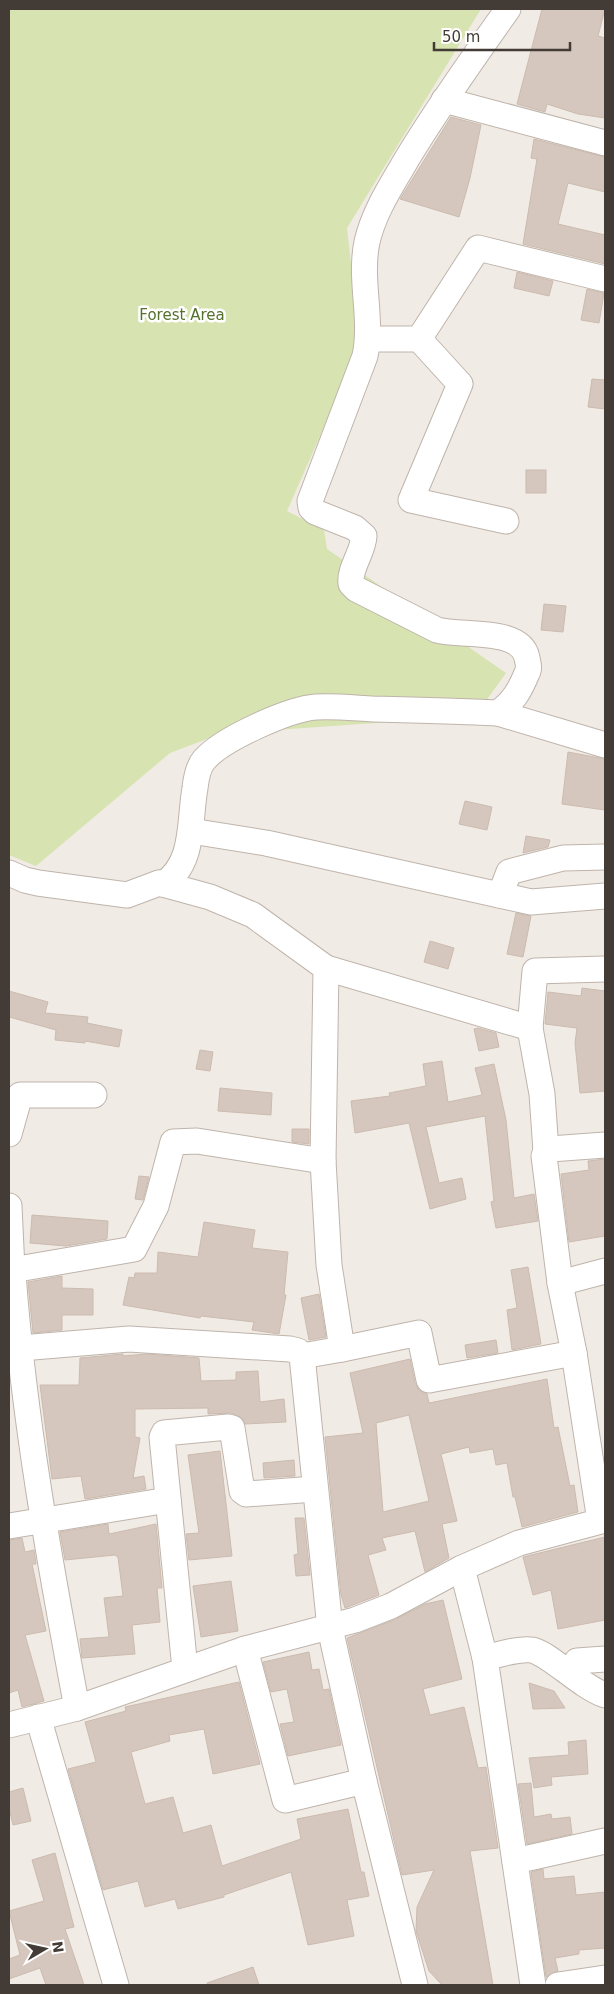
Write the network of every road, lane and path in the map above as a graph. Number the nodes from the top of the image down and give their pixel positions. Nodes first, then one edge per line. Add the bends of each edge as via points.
1 (508, 9) edge
2 (444, 100) junction
3 (605, 143) edge
4 (605, 279) edge
5 (368, 339) junction
6 (420, 339) junction
7 (506, 521) dead end
8 (498, 712) junction
9 (605, 745) edge
10 (192, 831) junction
11 (605, 857) edge
12 (9, 873) edge
13 (159, 883) junction
14 (500, 895) junction
15 (605, 896) edge
16 (326, 968) junction
17 (605, 969) edge
18 (530, 1028) junction
19 (94, 1095) dead end
20 (9, 1134) edge
21 (605, 1145) edge
22 (546, 1151) junction
23 (323, 1161) junction
24 (9, 1206) edge
25 (10, 1269) edge
26 (605, 1272) edge
27 (560, 1283) junction
28 (14, 1349) edge
29 (342, 1349) junction
30 (574, 1353) junction
31 (302, 1356) junction
32 (315, 1489) junction
33 (168, 1500) junction
34 (602, 1520) edge
35 (42, 1521) junction
36 (9, 1526) edge
37 (462, 1568) junction
38 (330, 1628) junction
39 (246, 1649) junction
40 (485, 1658) junction
41 (605, 1659) edge
42 (578, 1660) dead end
43 (185, 1669) junction
44 (605, 1696) edge
45 (77, 1708) junction
46 (38, 1718) junction
47 (9, 1725) edge
48 (364, 1781) junction
49 (605, 1842) edge
50 (515, 1861) junction
51 (605, 1978) edge
52 (116, 1985) edge
53 (415, 1985) edge
54 (533, 1985) edge
55 (558, 1985) edge

1 - 2 street
2 - 3 street
2 - 5 street via 373,220 366,266
4 - 6 street via 478,248
5 - 6 street
5 - 8 street via 365,356 311,494 311,508 355,528 364,536 364,545 350,577 356,589 437,630 504,637 519,643 529,668 518,694
6 - 7 street via 460,384 410,500
8 - 9 street
8 - 10 street via 316,707 284,715 219,748 204,760 196,782
10 - 13 street via 183,863 174,878
10 - 14 street via 266,843
11 - 14 street via 563,858 509,872
12 - 13 street via 38,883 127,895
13 - 16 street via 210,897 253,915
14 - 15 street via 531,902
16 - 18 street
16 - 23 street
17 - 18 street via 534,972
18 - 22 street via 542,1094
19 - 20 street via 20,1095
21 - 22 street
22 - 27 street via 544,1156
23 - 25 street via 197,1142 173,1142 156,1206 134,1249
23 - 29 street via 329,1265
24 - 25 street
25 - 28 street
26 - 27 street
27 - 30 street
28 - 31 street via 129,1339 290,1350 298,1351
28 - 35 street
29 - 30 street via 420,1333 429,1380
29 - 31 street
30 - 34 street
31 - 32 street
32 - 33 street via 242,1492 234,1432 228,1427 164,1433
32 - 38 street
33 - 35 street
33 - 43 street
34 - 37 street via 518,1542
35 - 36 street
35 - 45 street
37 - 38 street via 391,1606
37 - 40 street
38 - 39 street
38 - 48 street
39 - 43 street
39 - 48 street via 285,1800
40 - 44 street via 530,1650 541,1653 578,1681
40 - 50 street
41 - 42 street
43 - 45 street
45 - 46 street
46 - 47 street
46 - 52 street
48 - 53 street
49 - 50 street
50 - 54 street
51 - 55 street

